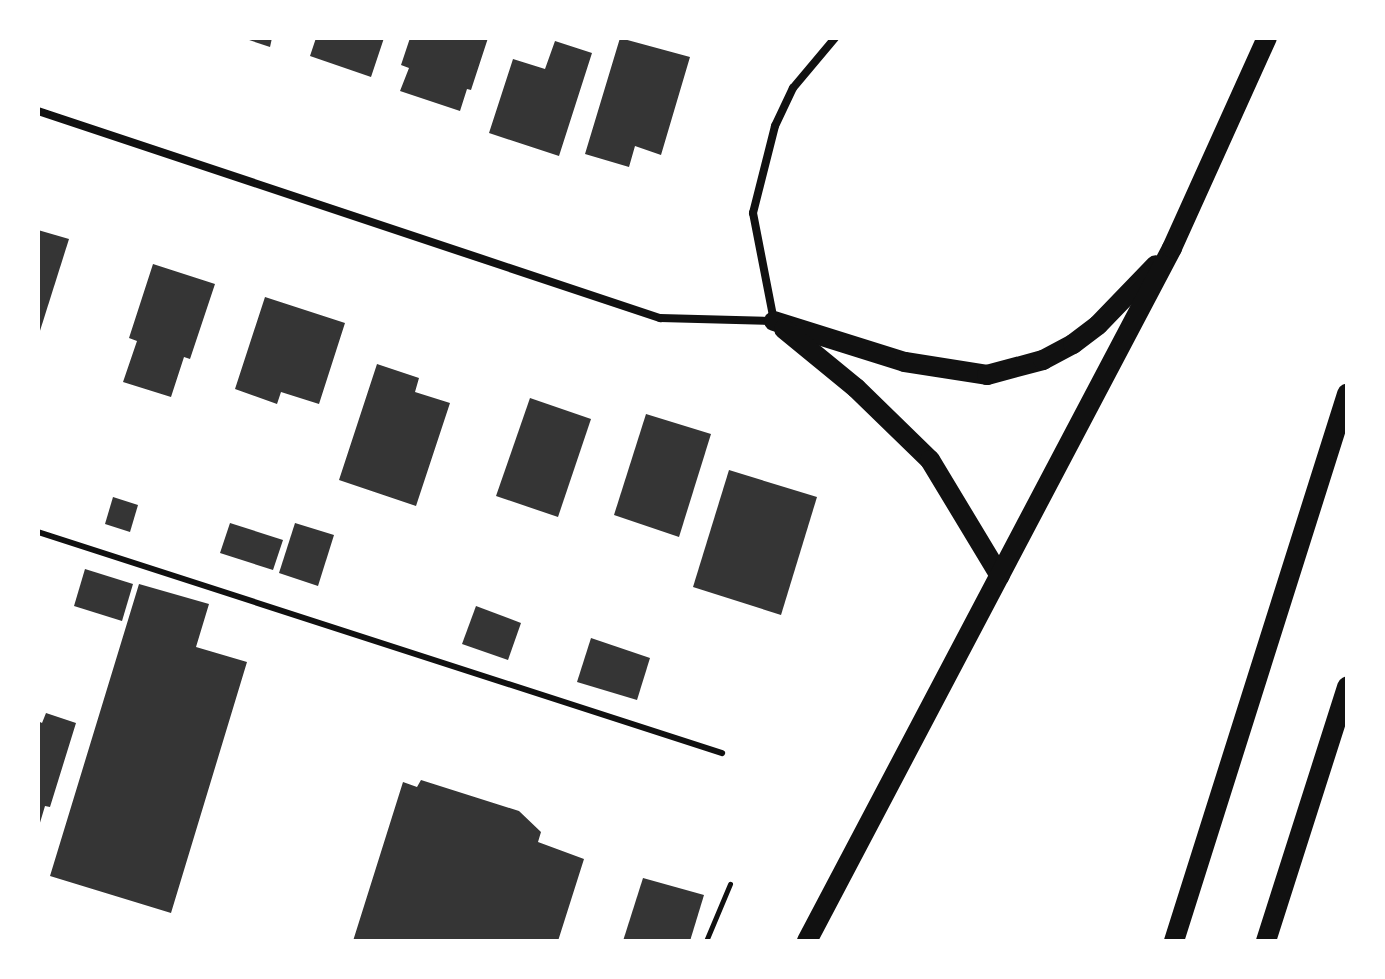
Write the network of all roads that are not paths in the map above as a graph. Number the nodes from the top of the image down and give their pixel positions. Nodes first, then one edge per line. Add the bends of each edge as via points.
1 (835, 38) edge
2 (1267, 38) edge
3 (38, 111) edge
4 (1172, 248) junction
5 (774, 321) junction
6 (1347, 394) edge
7 (38, 532) edge
8 (1000, 576) junction
9 (1347, 687) edge
10 (722, 753) dead end
11 (807, 941) edge
12 (1174, 941) edge
13 (1266, 941) edge

1 - 5 street via 793,88 775,126 753,213
2 - 4 main road
3 - 5 street via 660,318
4 - 5 main road via 1073,344 1043,360 987,375 905,362
4 - 8 main road
5 - 8 main road via 856,388 930,460
6 - 12 main road
7 - 10 lane
8 - 11 main road
9 - 13 main road

